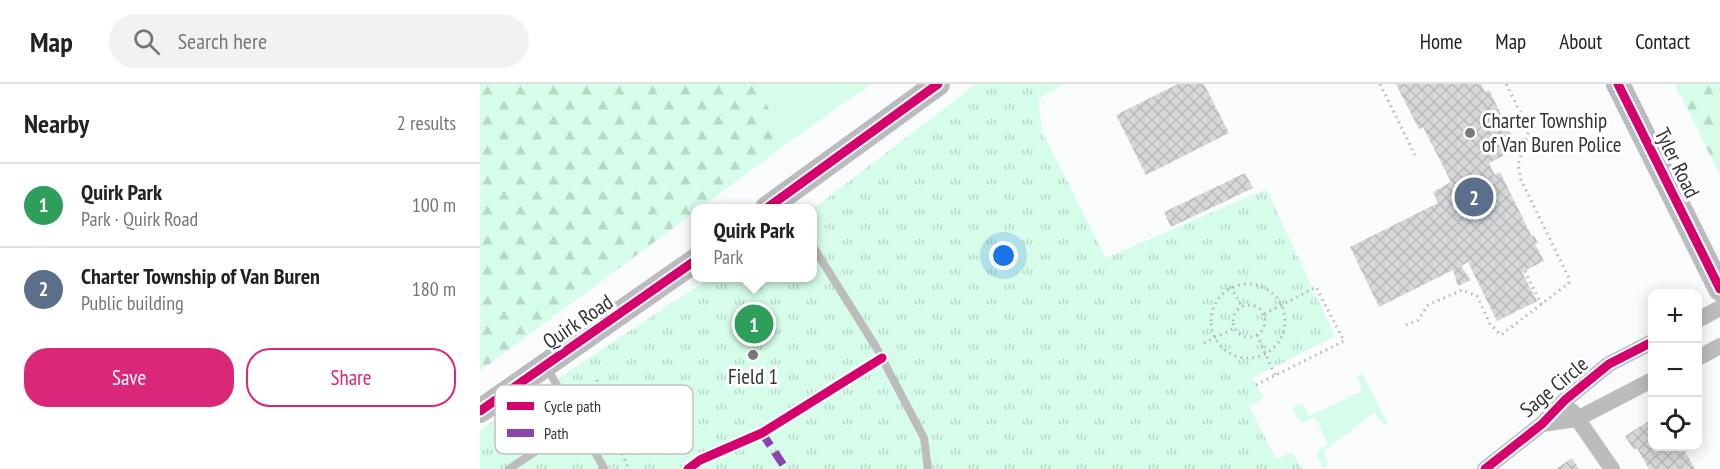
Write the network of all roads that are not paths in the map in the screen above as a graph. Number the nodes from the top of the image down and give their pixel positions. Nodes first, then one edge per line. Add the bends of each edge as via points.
1 (938, 84) edge
2 (1618, 84) edge
3 (779, 204) edge
4 (817, 251) edge
5 (691, 264) edge
6 (1720, 289) edge
7 (1720, 308) edge
8 (1702, 318) edge
9 (1651, 343) edge
10 (1720, 346) edge
11 (1702, 356) edge
12 (546, 366) junction
13 (1648, 383) edge
14 (518, 385) edge
15 (557, 385) edge
16 (1565, 400) junction
17 (495, 401) edge
18 (480, 411) edge
19 (1576, 419) junction
20 (1542, 424) junction
21 (532, 454) edge
22 (596, 454) edge
23 (509, 469) edge
24 (602, 469) edge
25 (928, 469) edge
26 (1485, 469) edge
27 (1612, 469) edge

1 - 3 street
2 - 6 street, Tyler Road
4 - 25 lane via 876,347 924,438
5 - 12 street, Quirk Road
7 - 8 street
9 - 16 street, Sage Circle via 1609,364
10 - 11 street
12 - 14 street, Quirk Road
12 - 15 lane
13 - 19 street, Sage Circle
16 - 19 street
16 - 20 street, Sage Circle
17 - 18 street, Quirk Road
19 - 20 street, Sage Circle
19 - 27 street
20 - 26 street, Sage Circle
21 - 23 lane
22 - 24 lane

